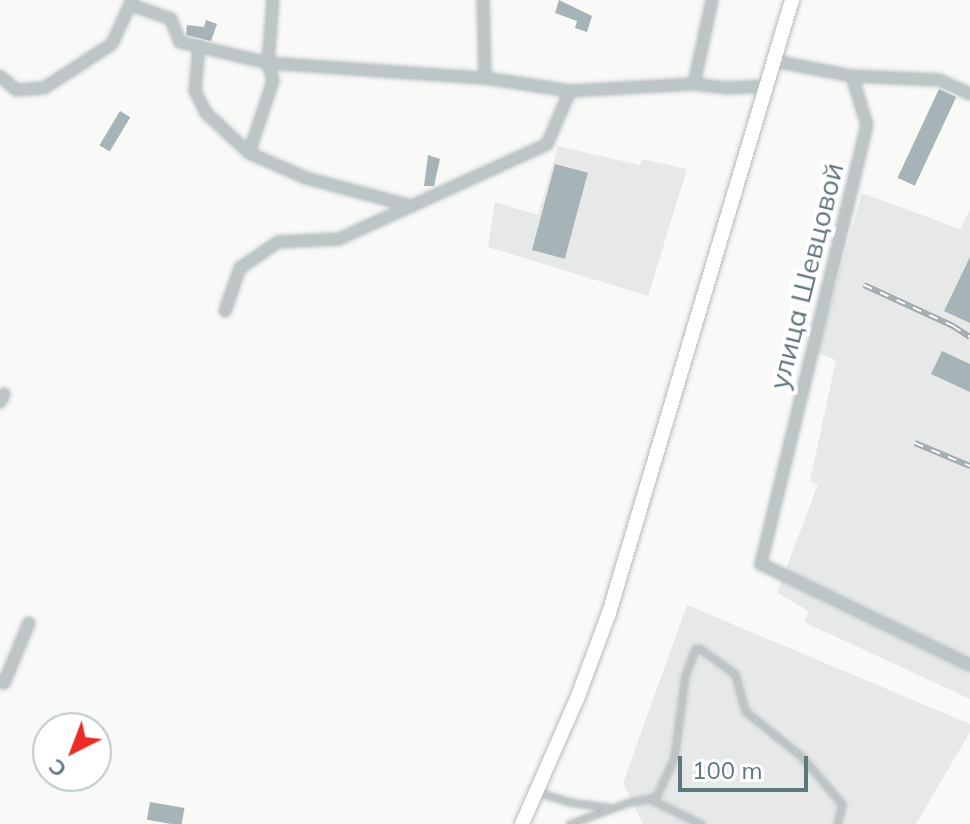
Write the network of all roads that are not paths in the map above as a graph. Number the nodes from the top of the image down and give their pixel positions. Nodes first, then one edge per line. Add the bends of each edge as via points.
1 (273, 0) edge
2 (483, 0) edge
3 (712, 0) edge
4 (792, 0) edge
5 (131, 3) edge
6 (199, 46) junction
7 (774, 61) junction
8 (268, 63) junction
9 (0, 76) edge
10 (852, 76) junction
11 (485, 78) junction
12 (694, 84) junction
13 (767, 86) junction
14 (570, 91) junction
15 (970, 94) edge
16 (249, 153) junction
17 (411, 206) junction
18 (225, 311) dead end
19 (29, 623) dead end
20 (970, 665) edge
21 (0, 682) edge
22 (536, 792) junction
23 (652, 800) junction
24 (615, 808) junction
25 (522, 824) edge
26 (569, 824) edge
27 (701, 824) edge
28 (837, 824) edge

1 - 8 street
2 - 11 street
3 - 12 street
4 - 7 main road
5 - 6 street via 171,19 180,42
5 - 9 street via 112,44 44,88 16,90
6 - 8 street
6 - 16 street via 195,91 206,113
7 - 10 street
7 - 13 main road
8 - 11 street
8 - 16 street via 273,81
10 - 15 street via 939,80
10 - 20 street, улица Шевцовой via 867,125 761,564
11 - 14 street
12 - 13 street
12 - 14 street
13 - 22 main road via 609,613
14 - 17 street via 547,144
16 - 17 street via 306,178
17 - 18 street via 339,239 278,242 240,268
19 - 21 street via 4,683
22 - 24 lane
22 - 25 main road
23 - 24 lane
23 - 27 lane
23 - 28 lane via 674,758 685,676 699,648 735,674 745,711 801,756 842,804
24 - 26 lane

